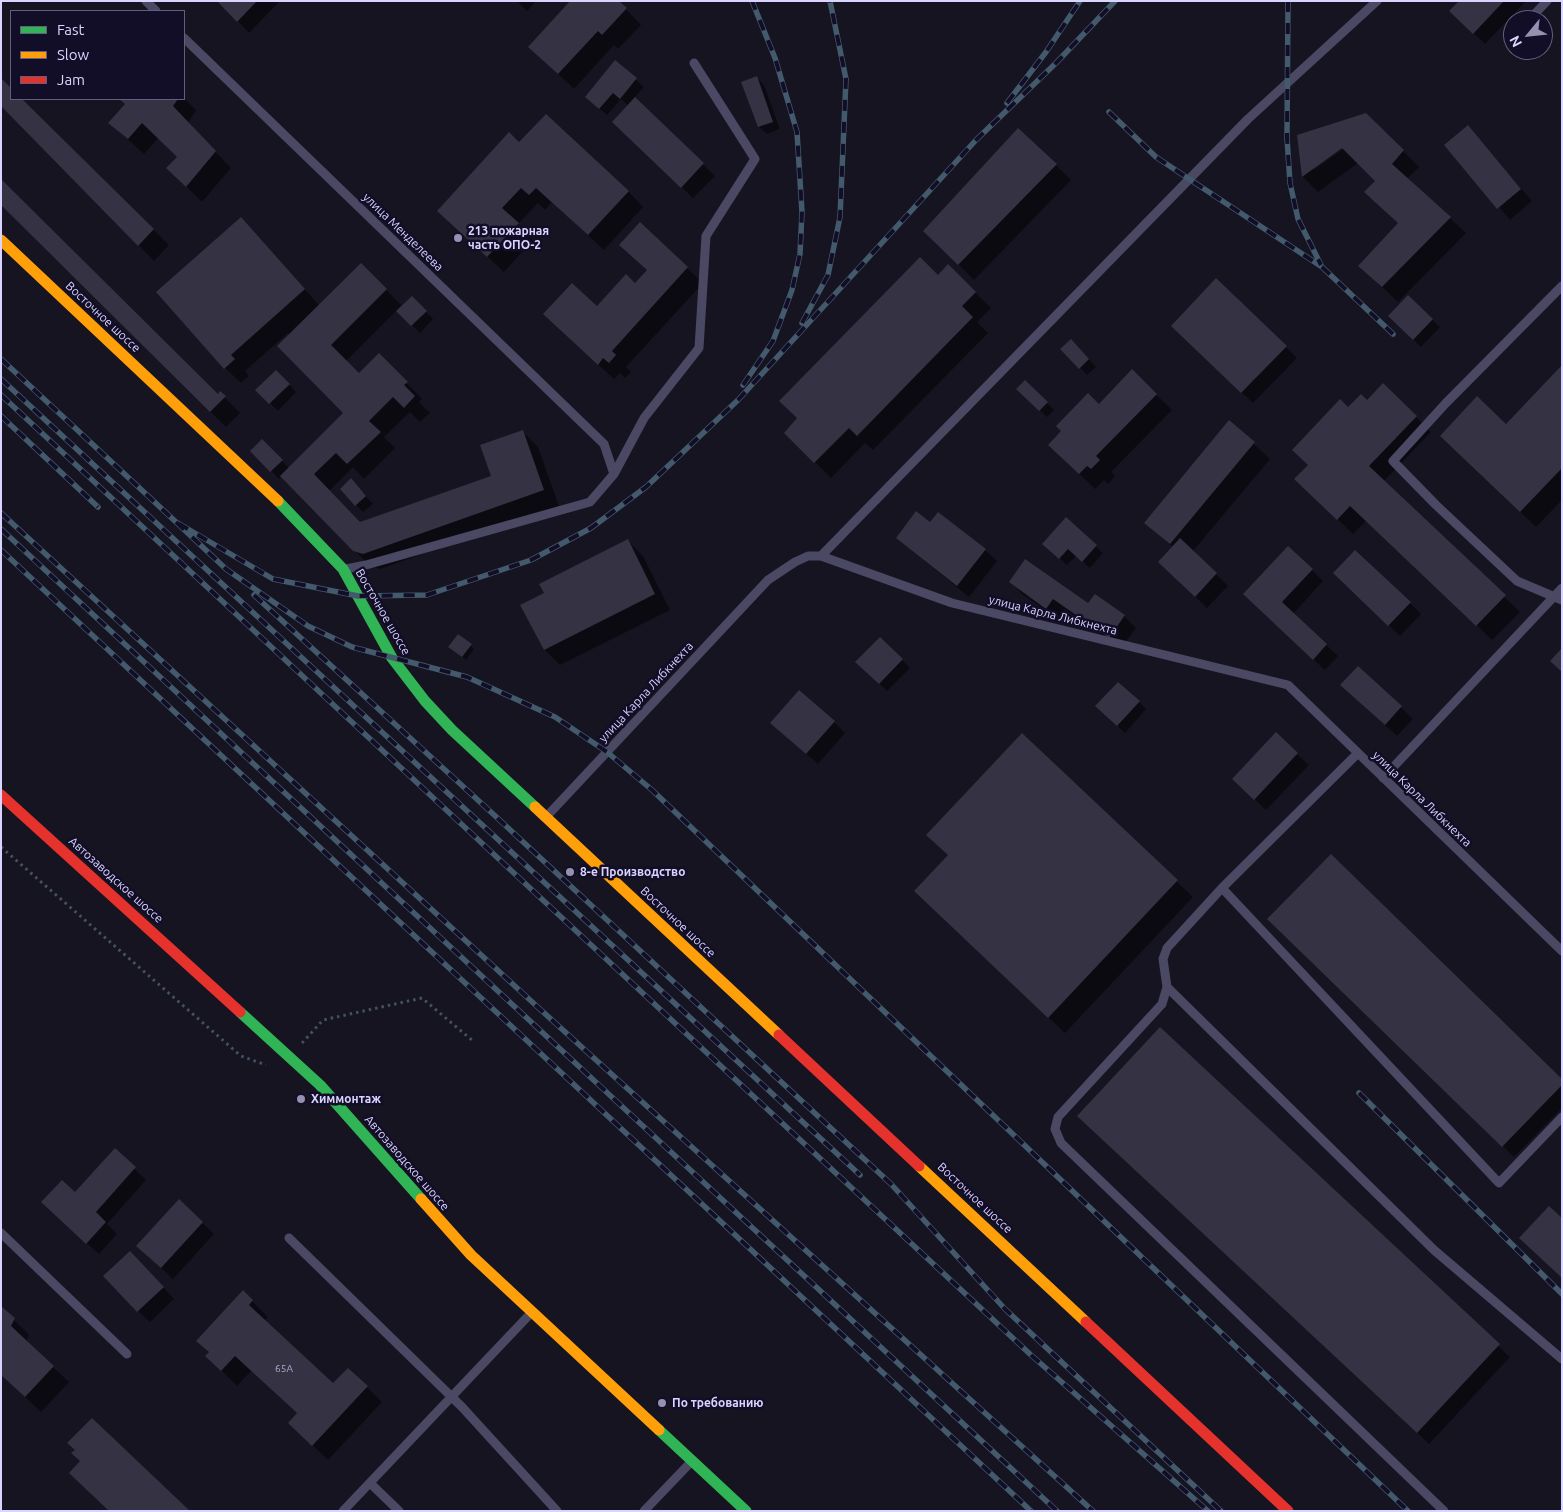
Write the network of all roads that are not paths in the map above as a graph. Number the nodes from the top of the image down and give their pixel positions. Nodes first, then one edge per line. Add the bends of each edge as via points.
1 (146, 1) edge
2 (1376, 1) edge
3 (155, 10) edge
4 (185, 39) edge
5 (694, 63) dead end
6 (1, 240) edge
7 (1562, 286) edge
8 (614, 474) junction
9 (821, 556) junction
10 (343, 569) junction
11 (1562, 588) edge
12 (1558, 599) edge
13 (1357, 754) junction
14 (1382, 778) junction
15 (1, 795) edge
16 (546, 818) junction
17 (1222, 888) junction
18 (1562, 950) edge
19 (1167, 987) junction
20 (1562, 1117) edge
21 (1, 1233) edge
22 (289, 1238) dead end
23 (532, 1312) junction
24 (128, 1354) dead end
25 (1562, 1359) edge
26 (451, 1397) junction
27 (692, 1460) junction
28 (370, 1483) junction
29 (344, 1511) edge
30 (399, 1511) edge
31 (557, 1511) edge
32 (644, 1511) edge
33 (746, 1511) edge
34 (1288, 1511) edge
35 (1444, 1511) edge

1 - 3 lane
2 - 9 lane via 1248,119
4 - 8 lane, улица Менделеева via 604,444
5 - 8 lane via 755,159 706,236 699,348 644,418
6 - 10 street, Восточное шоссе via 297,519
7 - 12 lane via 1393,461 1517,581
8 - 10 lane via 590,502
9 - 13 lane, улица Карла Либкнехта via 952,603 1288,685
9 - 16 lane, улица Карла Либкнехта via 808,556 768,580
10 - 16 street, Восточное шоссе via 392,658 425,701 482,760
11 - 12 lane
12 - 14 lane
13 - 14 lane, улица Карла Либкнехта
13 - 17 lane
14 - 18 lane, улица Карла Либкнехта
15 - 23 street, Автозаводское шоссе via 320,1085 465,1249
16 - 34 street, Восточное шоссе
17 - 19 lane via 1167,948 1163,959
17 - 20 lane via 1499,1183
19 - 25 lane via 1434,1250
19 - 35 lane via 1162,1004 1058,1117 1055,1129 1061,1143
21 - 24 lane
22 - 26 lane
23 - 26 lane
23 - 27 street, Автозаводское шоссе
26 - 28 lane
26 - 31 lane
27 - 32 lane
27 - 33 street, Автозаводское шоссе
28 - 29 lane
28 - 30 lane

